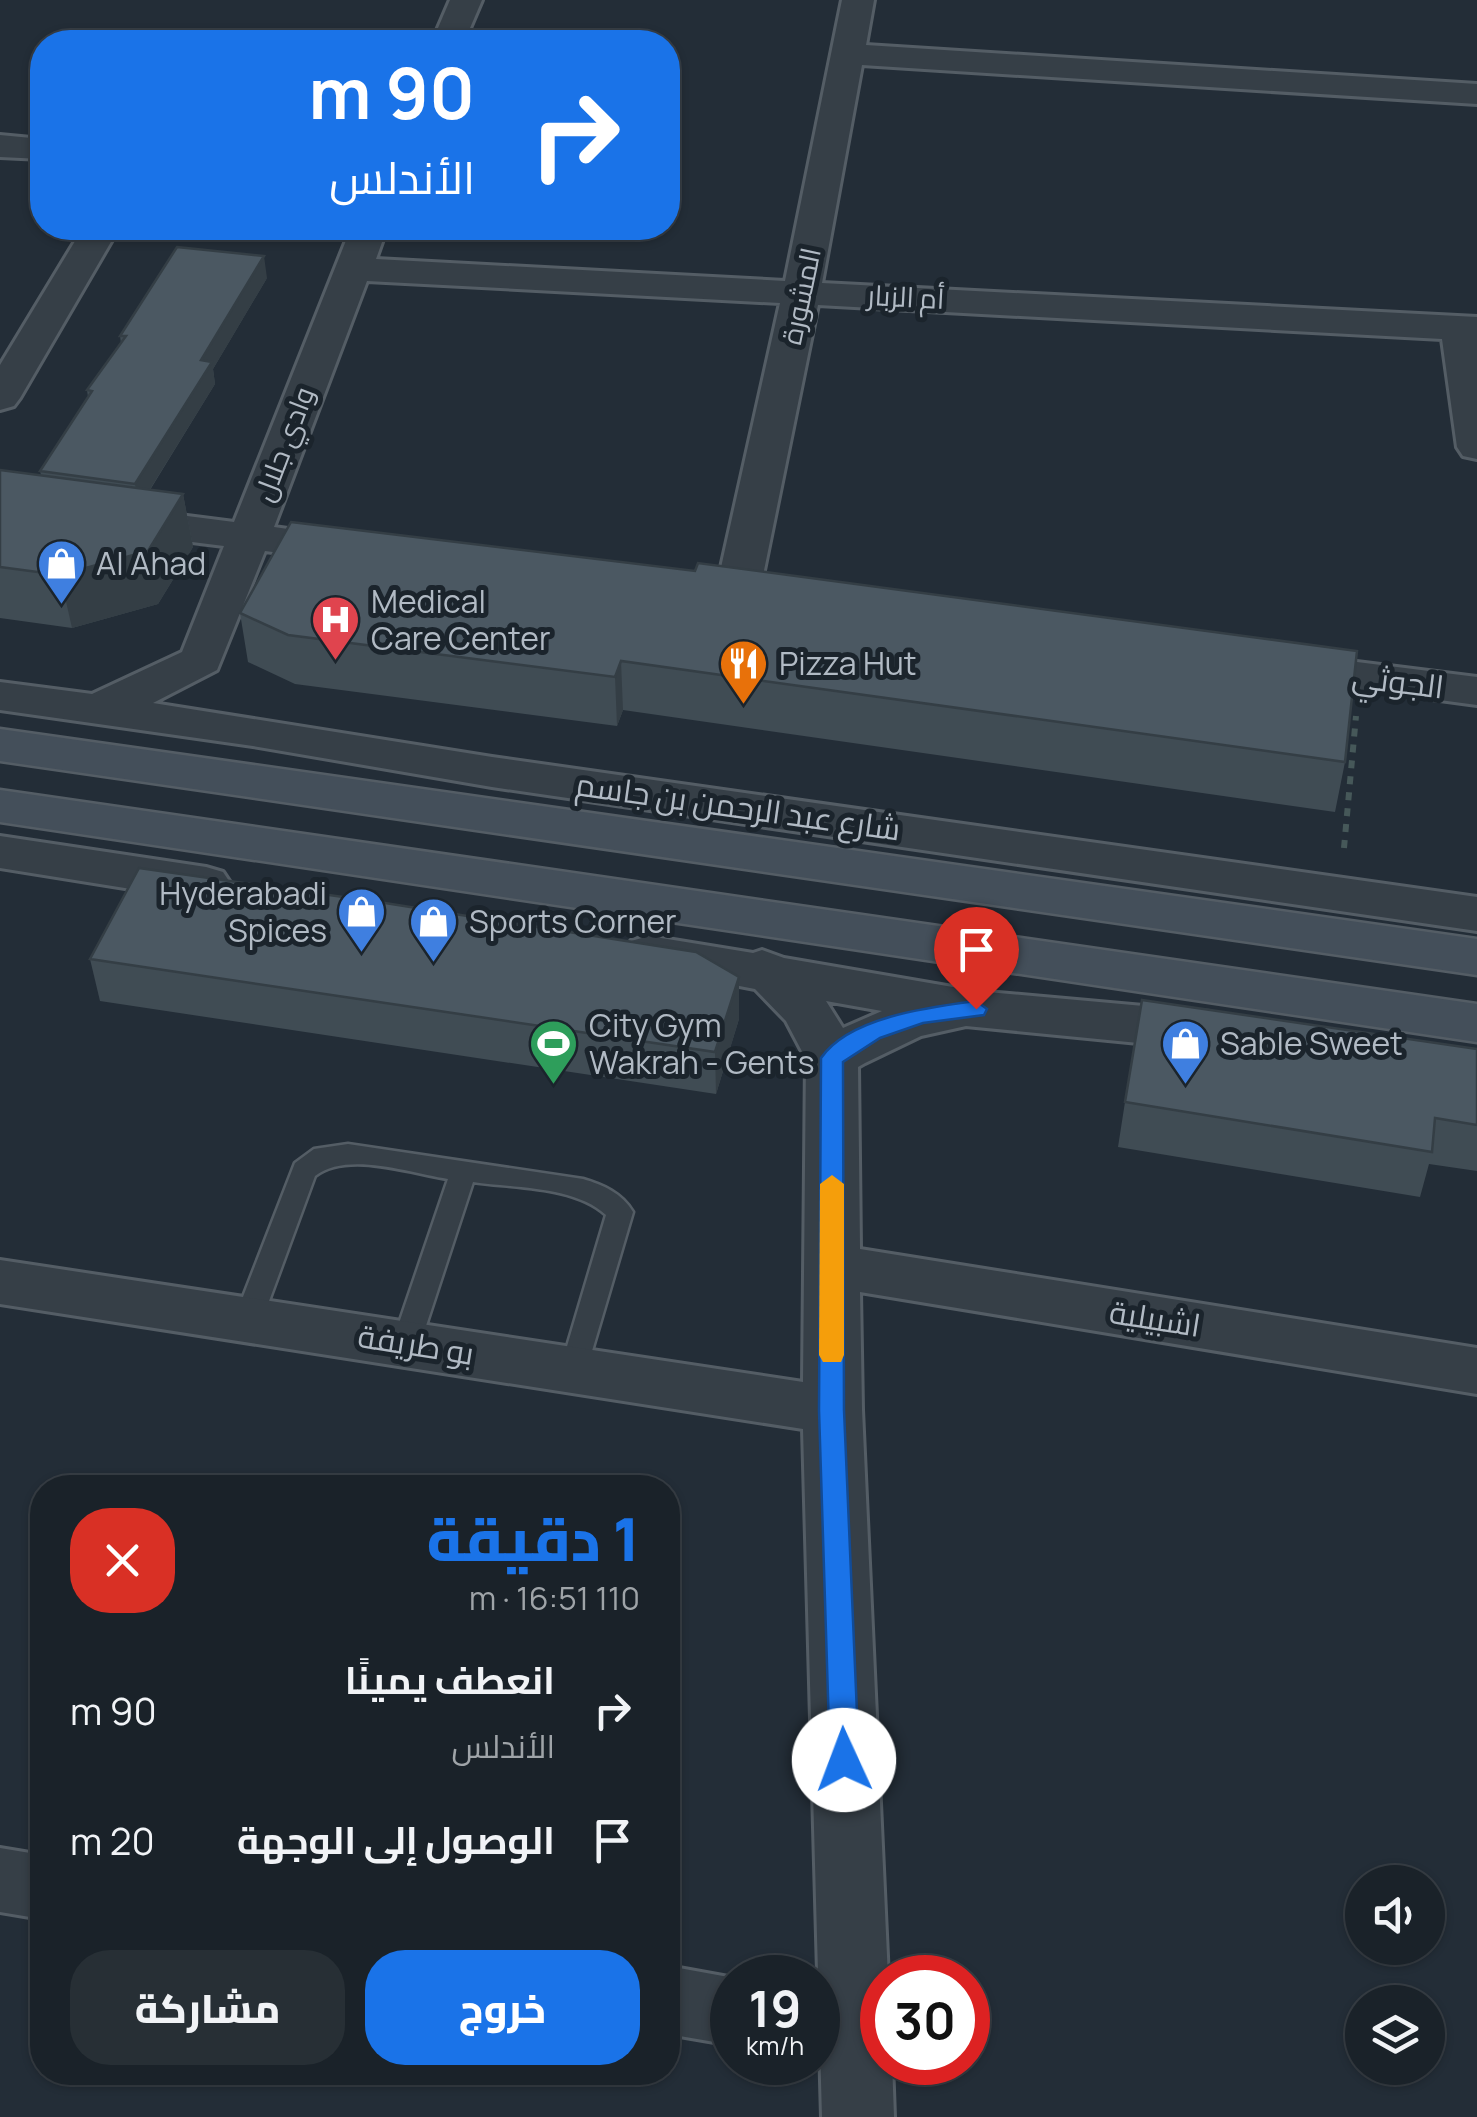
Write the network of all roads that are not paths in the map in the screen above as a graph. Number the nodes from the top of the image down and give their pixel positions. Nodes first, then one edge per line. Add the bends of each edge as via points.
1 (466, 0) edge
2 (858, 0) edge
3 (453, 30) edge
4 (848, 54) junction
5 (1477, 94) edge
6 (0, 146) edge
7 (30, 148) edge
8 (95, 240) edge
9 (364, 240) edge
10 (352, 269) junction
11 (802, 291) junction
12 (1468, 328) edge
13 (0, 398) edge
14 (1477, 447) edge
15 (0, 505) edge
16 (248, 538) junction
17 (385, 553) edge
18 (738, 591) edge
19 (201, 660) junction
20 (1242, 661) edge
21 (1477, 692) edge
22 (0, 696) edge
23 (96, 709) junction
24 (253, 731) junction
25 (0, 745) edge
26 (407, 804) junction
27 (0, 806) edge
28 (0, 852) edge
29 (256, 892) edge
30 (670, 905) junction
31 (1477, 914) edge
32 (611, 948) edge
33 (1477, 957) edge
34 (768, 972) junction
35 (976, 1009) junction
36 (1477, 1024) edge
37 (832, 1058) junction
38 (1477, 1070) edge
39 (463, 1173) junction
40 (832, 1266) junction
41 (0, 1282) edge
42 (248, 1320) junction
43 (406, 1344) junction
44 (574, 1370) junction
45 (1477, 1371) edge
46 (832, 1410) junction
47 (0, 1880) edge
48 (30, 1886) edge
49 (836, 1955) edge
50 (680, 2002) edge
51 (710, 2007) edge
52 (840, 2046) edge
53 (858, 2117) edge

1 - 3 street
2 - 4 street, المشورة
4 - 5 street
4 - 11 street, المشورة
6 - 7 street
8 - 13 street
9 - 10 street, وادي جلال
10 - 11 street, أم الزبار
10 - 16 street, وادي جلال
11 - 12 street, أم الزبار
11 - 18 street, المشورة
12 - 14 street, أم الزبار
15 - 16 street
16 - 17 street
16 - 19 street, وادي جلال
19 - 23 street
19 - 24 street via 223,705
20 - 21 street, الجوثي
22 - 23 street, شارع عبد الرحمن بن جاسم
23 - 24 street, شارع عبد الرحمن بن جاسم
24 - 26 street
24 - 31 street, شارع عبد الرحمن بن جاسم via 492,772
25 - 26 main road, شارع عبد الرحمن بن جاسم
26 - 33 main road, شارع عبد الرحمن بن جاسم
27 - 30 main road
28 - 29 street
30 - 34 street
30 - 36 main road
32 - 34 street
34 - 35 street
34 - 37 street via 811,1017
35 - 37 street via 921,1016 872,1032
35 - 38 street via 1188,1028
37 - 40 street
39 - 42 lane via 323,1156 304,1170
39 - 43 lane
39 - 44 lane via 583,1189 620,1212
40 - 45 street, اشبيلية
40 - 46 street
41 - 42 street, بو طريفة
42 - 43 street, بو طريفة
43 - 44 street, بو طريفة
44 - 46 street, بو طريفة
46 - 49 street
47 - 48 street
50 - 51 street
52 - 53 street

